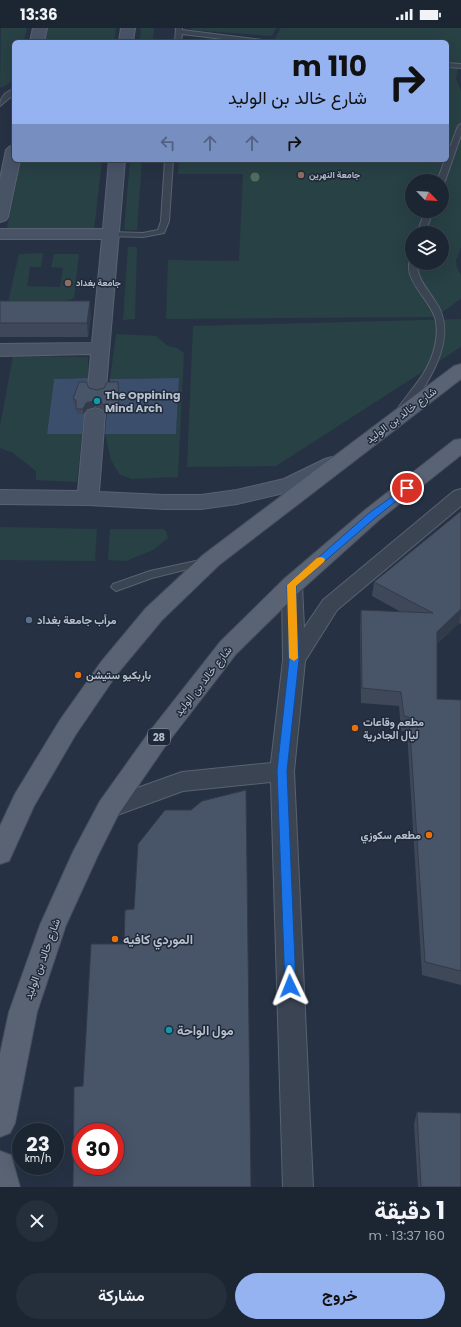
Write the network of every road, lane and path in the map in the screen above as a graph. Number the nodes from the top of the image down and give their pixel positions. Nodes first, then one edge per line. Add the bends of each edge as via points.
1 (40, 28) edge
2 (128, 28) edge
3 (179, 30) edge
4 (37, 40) edge
5 (126, 40) edge
6 (178, 40) edge
7 (249, 40) edge
8 (449, 65) edge
9 (461, 66) edge
10 (12, 92) edge
11 (0, 104) edge
12 (461, 126) edge
13 (449, 159) edge
14 (12, 160) edge
15 (117, 162) edge
16 (169, 162) edge
17 (448, 162) edge
18 (444, 174) edge
19 (0, 217) edge
20 (0, 234) edge
21 (111, 234) junction
22 (413, 270) edge
23 (101, 348) junction
24 (0, 350) edge
25 (461, 370) edge
26 (98, 388) edge
27 (95, 414) dead end
28 (373, 437) junction
29 (461, 446) edge
30 (355, 450) junction
31 (461, 496) edge
32 (0, 497) edge
33 (88, 498) junction
34 (211, 560) junction
35 (292, 585) junction
36 (116, 587) dead end
37 (294, 660) junction
38 (282, 771) junction
39 (109, 808) junction
40 (0, 853) edge
41 (0, 1123) edge
42 (0, 1166) edge
43 (5, 1187) edge
44 (298, 1187) edge

1 - 4 street
2 - 5 street
3 - 6 lane
3 - 7 lane
8 - 9 lane
10 - 11 lane
12 - 13 lane
14 - 19 street
15 - 21 street
16 - 21 lane via 165,221 161,231 144,235
17 - 18 lane
20 - 21 street
21 - 23 street
22 - 28 lane via 437,313 441,332 438,351 427,376 408,402
23 - 24 street
23 - 26 street
25 - 28 main road, شارع خالد بن الوليد
27 - 33 street
28 - 30 main road, شارع خالد بن الوليد
29 - 35 main road, شارع خالد بن الوليد / 28 via 372,516
30 - 33 street via 290,485 237,497 201,502
30 - 34 main road, شارع خالد بن الوليد
31 - 37 street via 330,605
32 - 33 street
34 - 36 lane via 150,575
34 - 40 main road, شارع خالد بن الوليد via 154,614 109,668 64,733 24,801
35 - 37 street
35 - 39 main road, شارع خالد بن الوليد / 28 via 228,648 158,738
37 - 38 street
38 - 39 street via 182,782
38 - 44 street
39 - 41 main road, شارع خالد بن الوليد / 28 via 53,925 23,1012
42 - 43 main road

